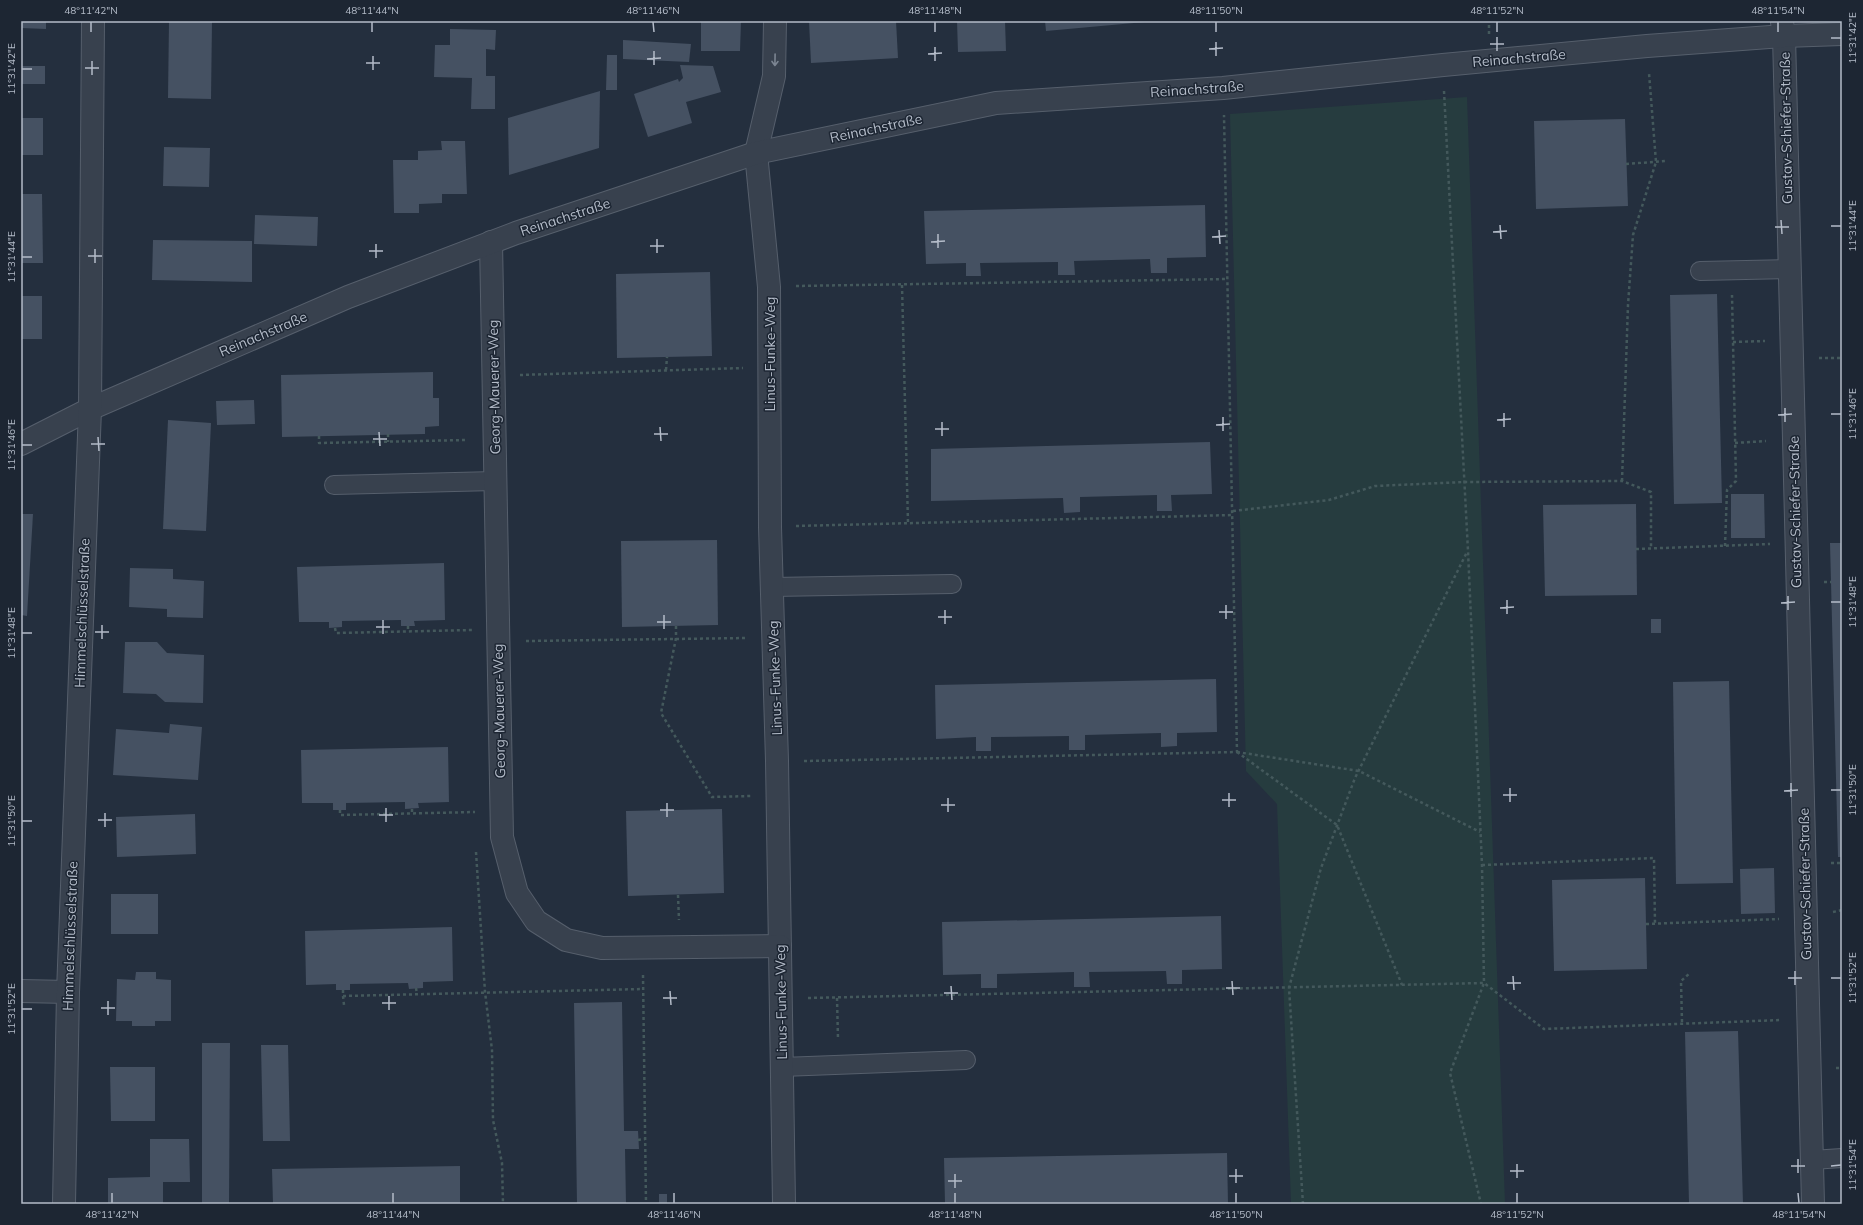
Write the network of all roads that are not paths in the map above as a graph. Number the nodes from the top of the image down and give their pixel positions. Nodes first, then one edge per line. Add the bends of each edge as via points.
1 (93, 21) edge
2 (775, 21) edge
3 (1783, 28) edge
4 (1842, 34) edge
5 (756, 153) junction
6 (491, 242) junction
7 (1790, 269) junction
8 (1700, 271) dead end
9 (90, 409) junction
10 (21, 444) edge
11 (495, 481) junction
12 (334, 485) dead end
13 (952, 584) dead end
14 (772, 587) junction
15 (780, 946) junction
16 (21, 991) edge
17 (68, 992) junction
18 (966, 1060) dead end
19 (782, 1067) junction
20 (1842, 1158) edge
21 (1812, 1160) junction
22 (64, 1204) edge
23 (784, 1204) edge
24 (1813, 1204) edge

1 - 9 street, Himmelschlüsselstraße
2 -> 5 street, Linus-Funke-Weg via 774,76
3 - 4 street, Reinachstraße
3 - 5 street, Reinachstraße via 1647,46 1443,64 1223,88 996,103
3 - 7 street, Gustav-Schiefer-Straße
5 - 6 street, Reinachstraße
5 - 14 street, Linus-Funke-Weg via 769,287
6 - 9 street, Reinachstraße via 348,297
6 - 11 street, Georg-Mauerer-Weg
7 - 8 lane
7 - 21 street, Gustav-Schiefer-Straße
9 - 10 street, Reinachstraße
9 - 17 street, Himmelschlüsselstraße
11 - 12 lane
11 - 15 street, Georg-Mauerer-Weg via 502,837 517,893 536,921 566,940 602,948
13 - 14 lane
14 - 15 street, Linus-Funke-Weg
15 - 19 street, Linus-Funke-Weg
16 - 17 street
17 - 22 street, Himmelschlüsselstraße
18 - 19 lane
19 - 23 street, Linus-Funke-Weg
20 - 21 lane
21 - 24 street, Gustav-Schiefer-Straße

